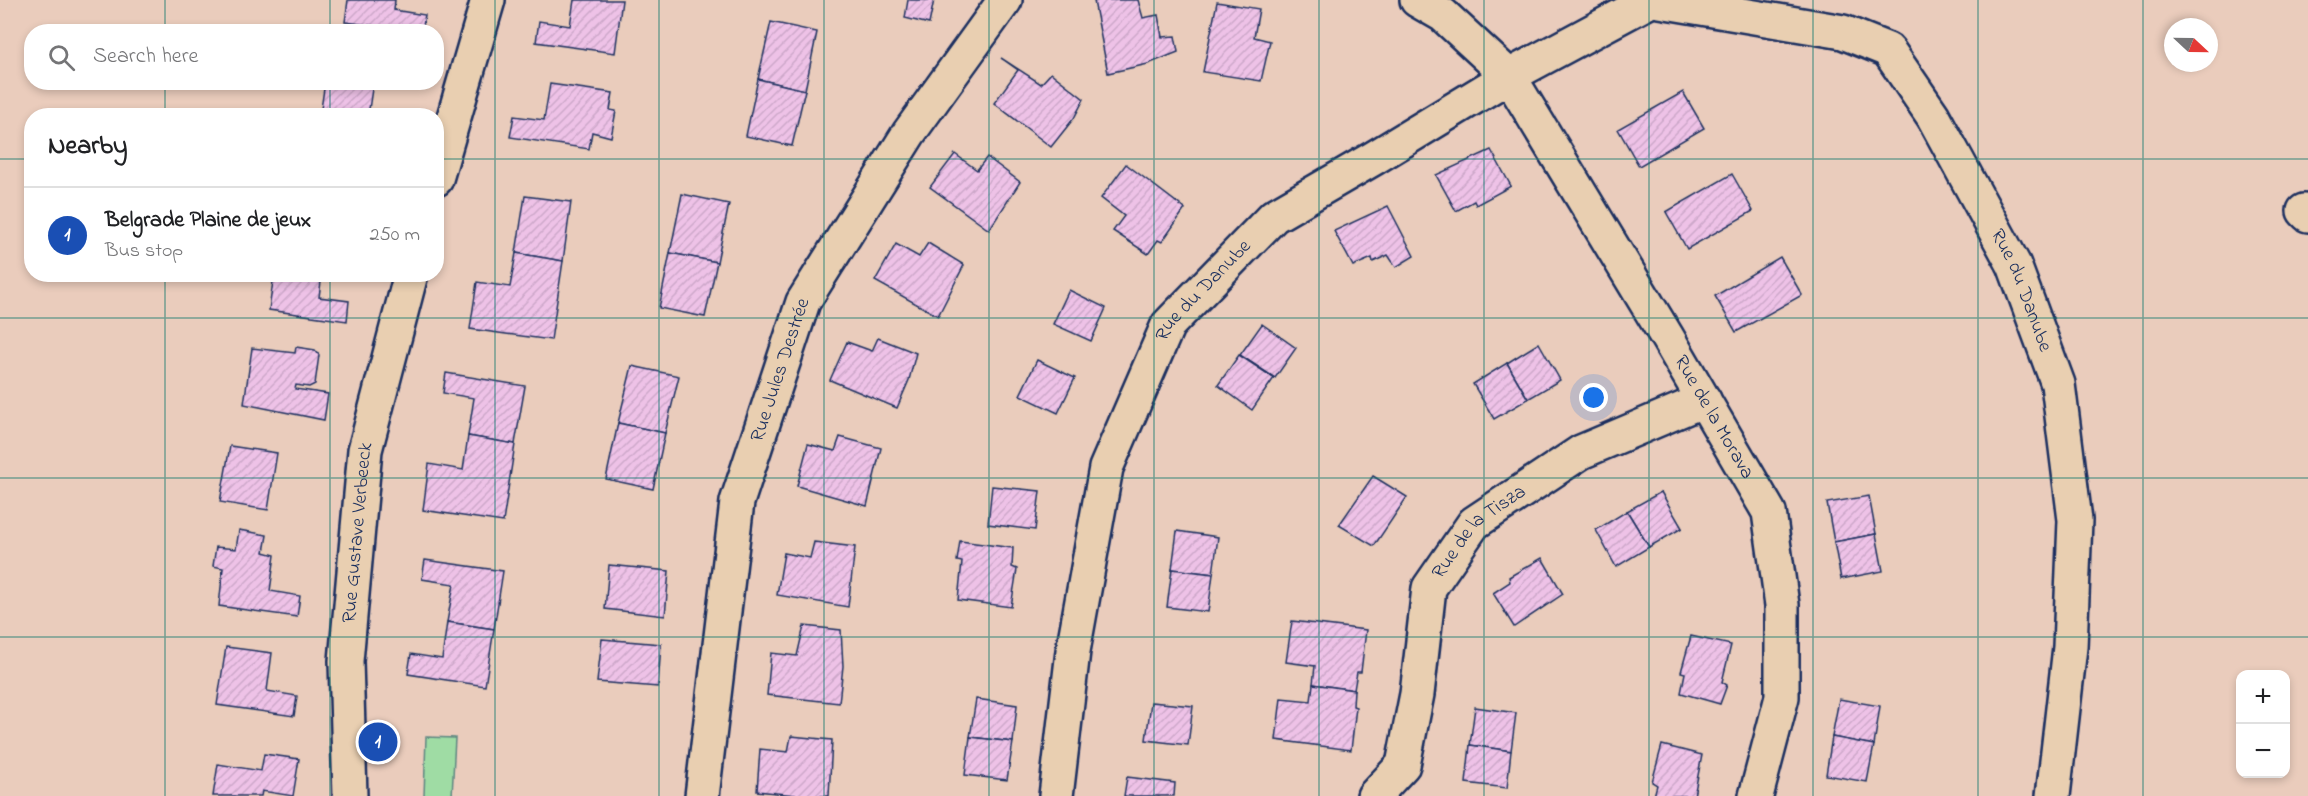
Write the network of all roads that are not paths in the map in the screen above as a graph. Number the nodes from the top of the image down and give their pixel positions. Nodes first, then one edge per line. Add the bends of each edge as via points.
1 (488, 0) edge
2 (1005, 0) edge
3 (1417, 0) edge
4 (1652, 0) edge
5 (1509, 76) junction
6 (444, 151) edge
7 (409, 282) edge
8 (1704, 400) junction
9 (350, 796) edge
10 (702, 796) edge
11 (1056, 796) edge
12 (1374, 796) edge
13 (1756, 796) edge
14 (2053, 796) edge

1 - 6 street
2 - 10 street, Rue Jules Destrée via 909,133 803,302 736,502
3 - 5 street, Rue de la Morava via 1443,15
4 - 5 street, Rue du Danube
4 - 14 street, Rue du Danube via 1843,32 1887,50 1933,116 2014,265 2058,384 2075,520 2070,647
5 - 8 street, Rue de la Morava
5 - 11 street, Rue du Danube via 1274,216 1168,325 1106,468 1073,651
7 - 9 street, Rue Gustave Verbeeck via 365,450 346,661
8 - 12 street, Rue de la Tisza via 1581,452 1474,523 1429,588 1417,694 1403,765
8 - 13 street, Rue de la Morava via 1769,512 1782,605 1782,697

